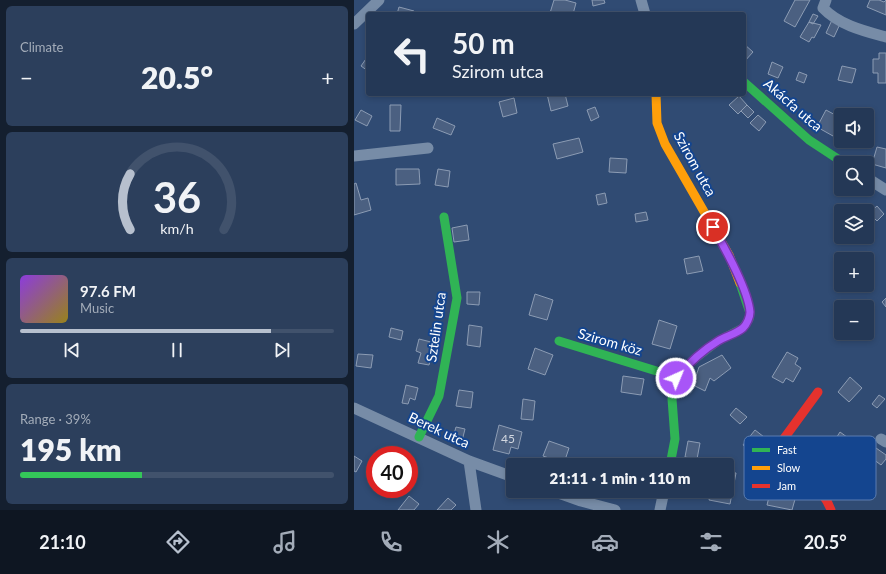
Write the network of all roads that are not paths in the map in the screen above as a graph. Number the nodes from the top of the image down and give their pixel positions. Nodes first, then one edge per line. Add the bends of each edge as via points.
1 (379, 0) edge
2 (641, 0) edge
3 (826, 0) edge
4 (354, 9) edge
5 (366, 12) edge
6 (644, 12) edge
7 (365, 13) joint
8 (354, 24) edge
9 (886, 37) edge
10 (746, 84) edge
11 (656, 96) edge
12 (428, 148) dead end
13 (354, 156) edge
14 (834, 156) edge
15 (874, 182) edge
16 (886, 190) edge
17 (444, 217) dead end
18 (559, 341) dead end
19 (676, 378) junction
20 (818, 392) dead end
21 (354, 408) edge
22 (786, 436) edge
23 (419, 437) junction
24 (671, 458) edge
25 (469, 461) junction
26 (506, 474) edge
27 (573, 498) edge
28 (663, 498) edge
29 (827, 500) edge
30 (476, 510) edge
31 (614, 510) edge
32 (660, 510) edge
33 (831, 510) edge

1 - 5 street
2 - 6 street
3 - 9 street via 823,8 832,18
4 - 7 street
7 - 8 street
10 - 14 street, Akácfa utca via 809,140
11 - 19 street, Szirom utca via 657,123 665,144 729,255 750,313 749,320 743,328 718,341 692,361
12 - 13 street
15 - 16 street
17 - 23 street, Sztelin utca via 457,298 439,396
18 - 19 street, Szirom köz via 670,374
19 - 24 street via 672,399 675,439
20 - 22 street
21 - 23 street, Berek utca
23 - 25 street, Berek utca
25 - 26 street, Berek utca
25 - 30 street via 478,509
27 - 31 street
28 - 32 street
29 - 33 street

